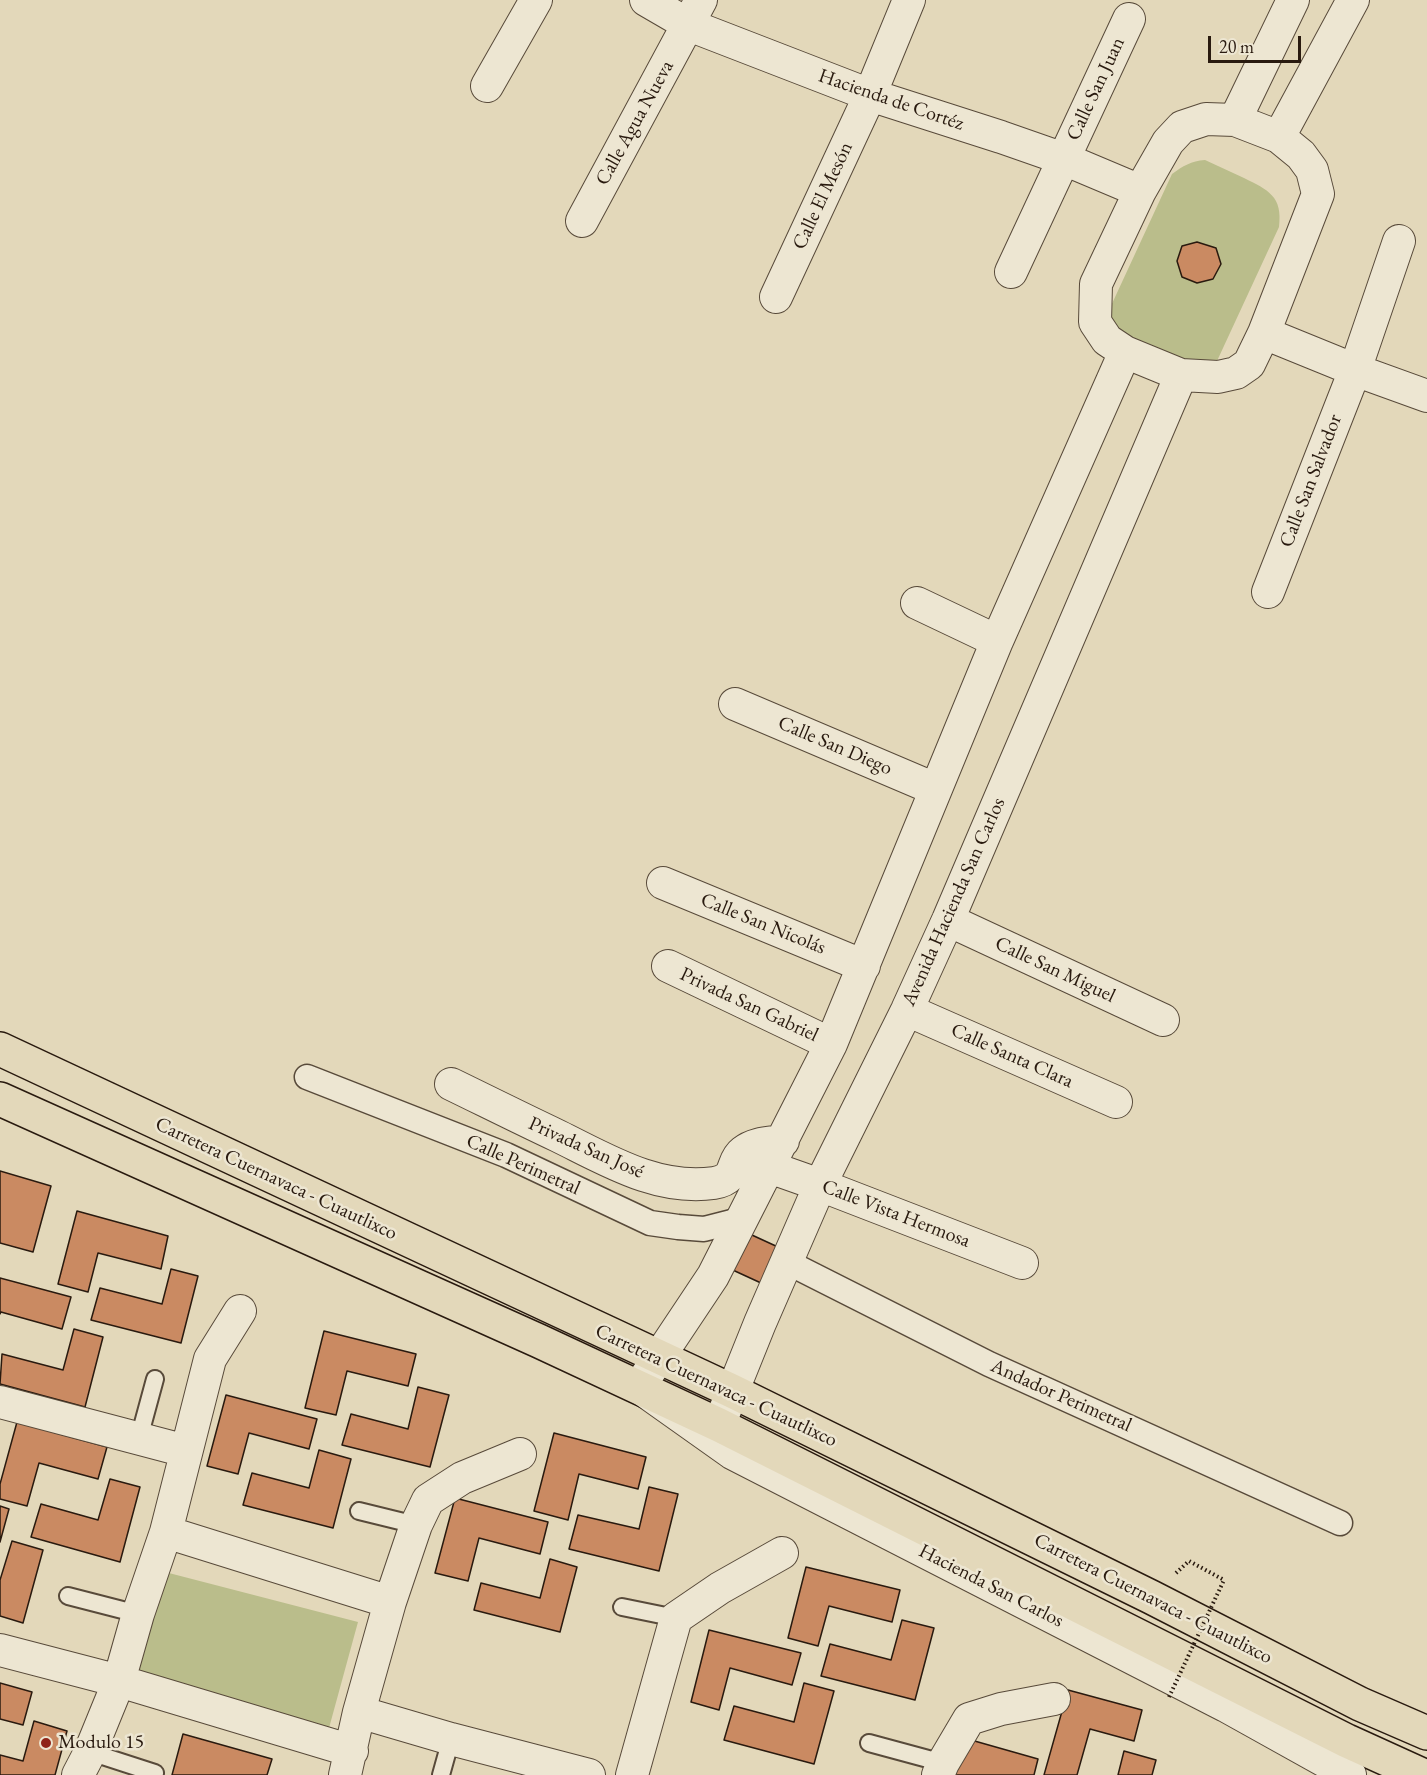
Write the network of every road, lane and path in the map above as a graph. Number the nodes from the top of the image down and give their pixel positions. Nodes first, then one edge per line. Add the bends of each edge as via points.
1 (536, 0) edge
2 (646, 0) edge
3 (909, 0) edge
4 (1293, 0) edge
5 (1353, 0) edge
6 (695, 12) edge
7 (1129, 20) dead end
8 (487, 86) dead end
9 (870, 95) junction
10 (1235, 120) junction
11 (1279, 137) junction
12 (1064, 159) junction
13 (1140, 191) junction
14 (582, 221) dead end
15 (1399, 241) dead end
16 (1011, 272) dead end
17 (776, 297) dead end
18 (1264, 333) junction
19 (1125, 352) junction
20 (1355, 370) junction
21 (1181, 375) junction
22 (1427, 396) edge
23 (1268, 592) dead end
24 (917, 603) dead end
25 (997, 641) junction
26 (735, 704) dead end
27 (935, 789) junction
28 (663, 883) dead end
29 (948, 920) junction
30 (668, 966) dead end
31 (864, 966) junction
32 (907, 1010) junction
33 (1163, 1020) dead end
34 (831, 1044) junction
35 (0, 1049) edge
36 (307, 1077) dead end
37 (451, 1084) dead end
38 (0, 1099) edge
39 (1116, 1102) dead end
40 (776, 1154) junction
41 (820, 1185) junction
42 (743, 1219) junction
43 (787, 1262) junction
44 (1022, 1263) dead end
45 (240, 1311) dead end
46 (658, 1358) junction
47 (155, 1379) dead end
48 (639, 1387) junction
49 (732, 1391) junction
50 (0, 1402) edge
51 (719, 1425) junction
52 (139, 1438) junction
53 (186, 1451) junction
54 (520, 1454) dead end
55 (359, 1511) dead end
56 (1340, 1523) dead end
57 (416, 1525) junction
58 (166, 1532) junction
59 (782, 1553) dead end
60 (1189, 1561) dead end
61 (68, 1596) dead end
62 (390, 1602) junction
63 (621, 1607) dead end
64 (138, 1614) junction
65 (676, 1618) junction
66 (0, 1650) edge
67 (119, 1681) junction
68 (1169, 1697) dead end
69 (1054, 1699) dead end
70 (359, 1712) junction
71 (1427, 1733) edge
72 (451, 1739) junction
73 (869, 1743) dead end
74 (84, 1763) edge
75 (348, 1763) edge
76 (941, 1769) edge
77 (155, 1773) dead end
78 (441, 1775) edge
79 (589, 1775) edge
80 (632, 1775) edge
81 (1350, 1775) edge
82 (1422, 1775) edge

1 - 8 street
2 - 6 street, Hacienda de Cortéz
3 - 9 street, Calle El Mesón
4 - 10 street
5 - 11 street
6 - 9 street, Hacienda de Cortéz
6 - 14 street, Calle Agua Nueva
7 - 12 street, Calle San Juan
9 - 12 street, Hacienda de Cortéz
9 - 17 street, Calle El Mesón
10 - 11 street
10 - 13 street via 1206,119 1182,127 1168,142
11 - 18 street via 1312,170 1318,194
12 - 13 street, Hacienda de Cortéz
12 - 16 street, Calle San Juan
13 - 19 street via 1096,284 1095,322 1107,340
15 - 20 street, Calle San Salvador
18 - 20 street
18 - 21 street via 1249,364 1236,373
19 - 21 street
19 - 25 street
20 - 22 street
20 - 23 street, Calle San Salvador
21 - 29 street, Avenida Hacienda San Carlos
24 - 25 street
25 - 27 street
26 - 27 street, Calle San Diego
27 - 31 street
28 - 31 street, Calle San Nicolás
29 - 32 street, Avenida Hacienda San Carlos
29 - 33 street, Calle San Miguel
30 - 34 street, Privada San Gabriel
31 - 34 street
32 - 39 street, Calle Santa Clara
32 - 41 street, Avenida Hacienda San Carlos
34 - 40 street
35 - 46 main road, Carretera Cuernavaca - Cuautlixco
36 - 42 street, Calle Perimetral via 506,1155 650,1223 704,1229
37 - 40 street, Privada San José via 630,1171 665,1182 717,1182 732,1175 741,1153 756,1145
38 - 48 main road, Carretera Cuernavaca - Cuautlixco
40 - 41 street, Calle Vista Hermosa
40 - 42 street
41 - 43 street, Avenida Hacienda San Carlos
41 - 44 street, Calle Vista Hermosa
42 - 46 street via 713,1276
43 - 49 street, Avenida Hacienda San Carlos
43 - 56 street, Andador Perimetral via 989,1364
45 - 53 street via 210,1359
46 - 48 street
46 - 49 main road, Carretera Cuernavaca - Cuautlixco
47 - 52 lane
48 - 51 main road, Carretera Cuernavaca - Cuautlixco
48 - 81 street, Hacienda San Carlos via 732,1453 1226,1706
49 - 51 street, Avenida Hacienda San Carlos
49 - 71 main road, Carretera Cuernavaca - Cuautlixco via 1360,1704
50 - 52 street
51 - 82 main road, Carretera Cuernavaca - Cuautlixco
52 - 53 street
53 - 58 street
54 - 57 street via 462,1478 428,1500
55 - 57 lane
57 - 62 street
58 - 62 street
58 - 64 street
59 - 65 street
60 - 68 path, bridge via 1224,1580
61 - 64 lane
62 - 70 street
63 - 65 lane
64 - 67 street
65 - 80 street
66 - 67 street
67 - 74 street
67 - 75 street
69 - 76 street via 1001,1708 969,1719
70 - 72 street
70 - 75 street
72 - 78 lane
72 - 79 street
73 - 76 lane
74 - 77 lane

